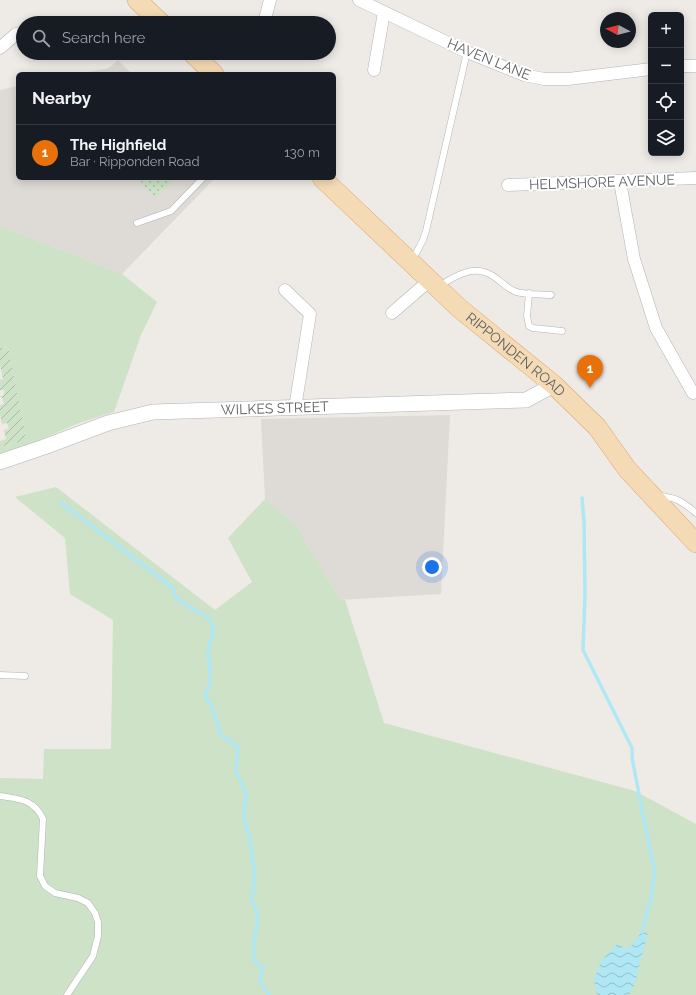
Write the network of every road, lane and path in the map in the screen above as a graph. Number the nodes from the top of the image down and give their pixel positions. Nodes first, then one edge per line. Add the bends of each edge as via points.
1 (137, 0) edge
2 (270, 0) edge
3 (359, 0) edge
4 (384, 12) junction
5 (150, 16) edge
6 (266, 16) edge
7 (16, 34) dead end
8 (0, 48) edge
9 (467, 52) junction
10 (199, 60) edge
11 (684, 66) edge
12 (696, 66) edge
13 (648, 69) edge
14 (374, 70) dead end
15 (212, 72) edge
16 (696, 178) edge
17 (202, 180) edge
18 (324, 180) edge
19 (620, 182) junction
20 (508, 185) dead end
21 (138, 223) dead end
22 (412, 263) junction
23 (434, 284) junction
24 (286, 290) dead end
25 (529, 293) junction
26 (551, 295) dead end
27 (392, 314) dead end
28 (562, 331) dead end
29 (554, 385) junction
30 (693, 393) dead end
31 (295, 408) junction
32 (0, 462) edge
33 (651, 495) junction
34 (696, 513) edge
35 (696, 543) edge
36 (0, 675) edge
37 (25, 676) dead end
38 (0, 796) edge
39 (67, 995) edge

1 - 5 main road
2 - 6 street
3 - 4 street, HAVEN LANE
4 - 9 street, HAVEN LANE
4 - 14 street
7 - 8 street
9 - 13 street, HAVEN LANE via 524,75 544,79 568,79
9 - 22 lane via 426,231
10 - 15 main road
11 - 12 street
16 - 19 street, HELMSHORE AVENUE
17 - 21 lane via 172,211
18 - 22 main road, RIPPONDEN ROAD
19 - 20 street, HELMSHORE AVENUE
19 - 30 street via 634,259 656,328
22 - 23 main road, RIPPONDEN ROAD
23 - 25 lane via 462,273 478,271 491,275 514,291
23 - 27 street
23 - 29 main road, RIPPONDEN ROAD via 459,308
24 - 31 street via 310,314
25 - 26 lane
25 - 28 lane via 529,326
29 - 31 street, WILKES STREET via 526,400
29 - 33 main road, RIPPONDEN ROAD via 597,427 627,469
31 - 32 street, WILKES STREET via 153,412 108,422
33 - 34 lane via 682,501
33 - 35 main road, RIPPONDEN ROAD
36 - 37 lane
38 - 39 lane via 22,800 32,804 39,811 43,819 40,876 45,886 55,893 88,903 95,913 98,936 93,956

